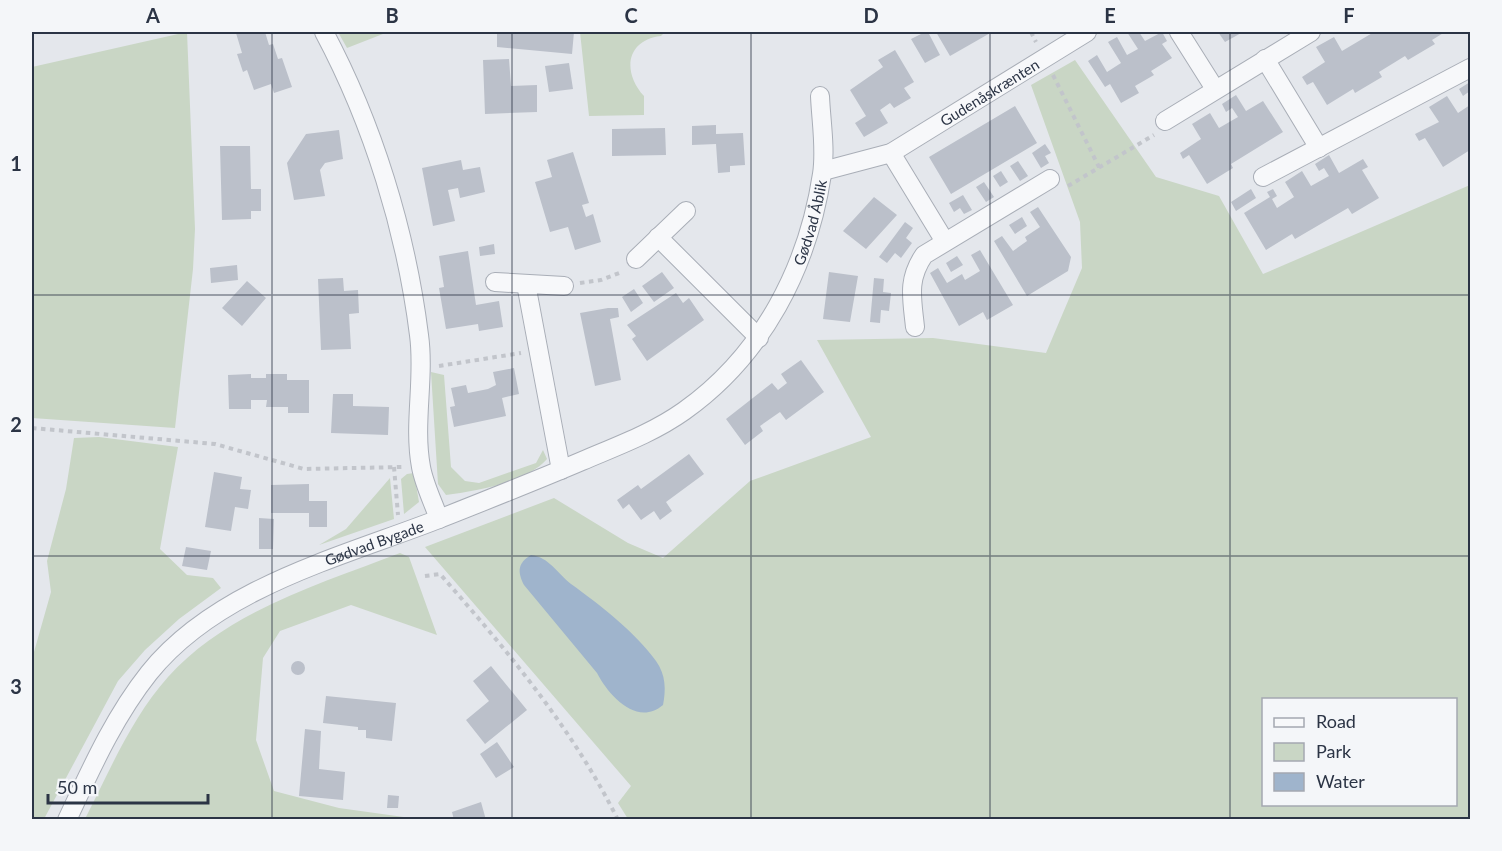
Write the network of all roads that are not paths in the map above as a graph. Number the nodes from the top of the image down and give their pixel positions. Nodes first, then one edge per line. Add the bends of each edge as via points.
1 (324, 32) edge
2 (1087, 32) edge
3 (1179, 32) edge
4 (1311, 32) edge
5 (1264, 59) junction
6 (1470, 68) edge
7 (1215, 89) junction
8 (820, 96) dead end
9 (1165, 121) road end
10 (1319, 148) junction
11 (891, 153) junction
12 (823, 171) junction
13 (1263, 177) dead end
14 (1050, 179) road end
15 (686, 211) dead end
16 (658, 237) junction
17 (944, 240) junction
18 (631, 264) road end
19 (495, 282) dead end
20 (526, 284) junction
21 (564, 286) dead end
22 (915, 327) dead end
23 (759, 338) junction
24 (561, 470) junction
25 (439, 519) junction
26 (67, 819) edge

1 - 25 street, Gødvad Bygade via 345,70 373,144 404,250 420,336 421,467
2 - 11 street, Gudenåskrænten
3 - 7 street
4 - 5 street
5 - 7 street
5 - 10 street
6 - 10 street
7 - 9 street
8 - 12 street, Gødvad Åblik
10 - 13 street
11 - 12 street, Gudenåskrænten
11 - 17 street
12 - 23 street, Gødvad Åblik via 805,249 781,303
14 - 17 street
15 - 16 street
16 - 18 street
16 - 23 street
17 - 22 street via 924,255 914,270 911,286
19 - 20 street
20 - 21 street
20 - 24 street
23 - 24 street, Gødvad Åblik via 684,411 639,437
24 - 25 street, Gødvad Åblik
25 - 26 street, Gødvad Bygade via 257,589 192,630 149,672 111,728

